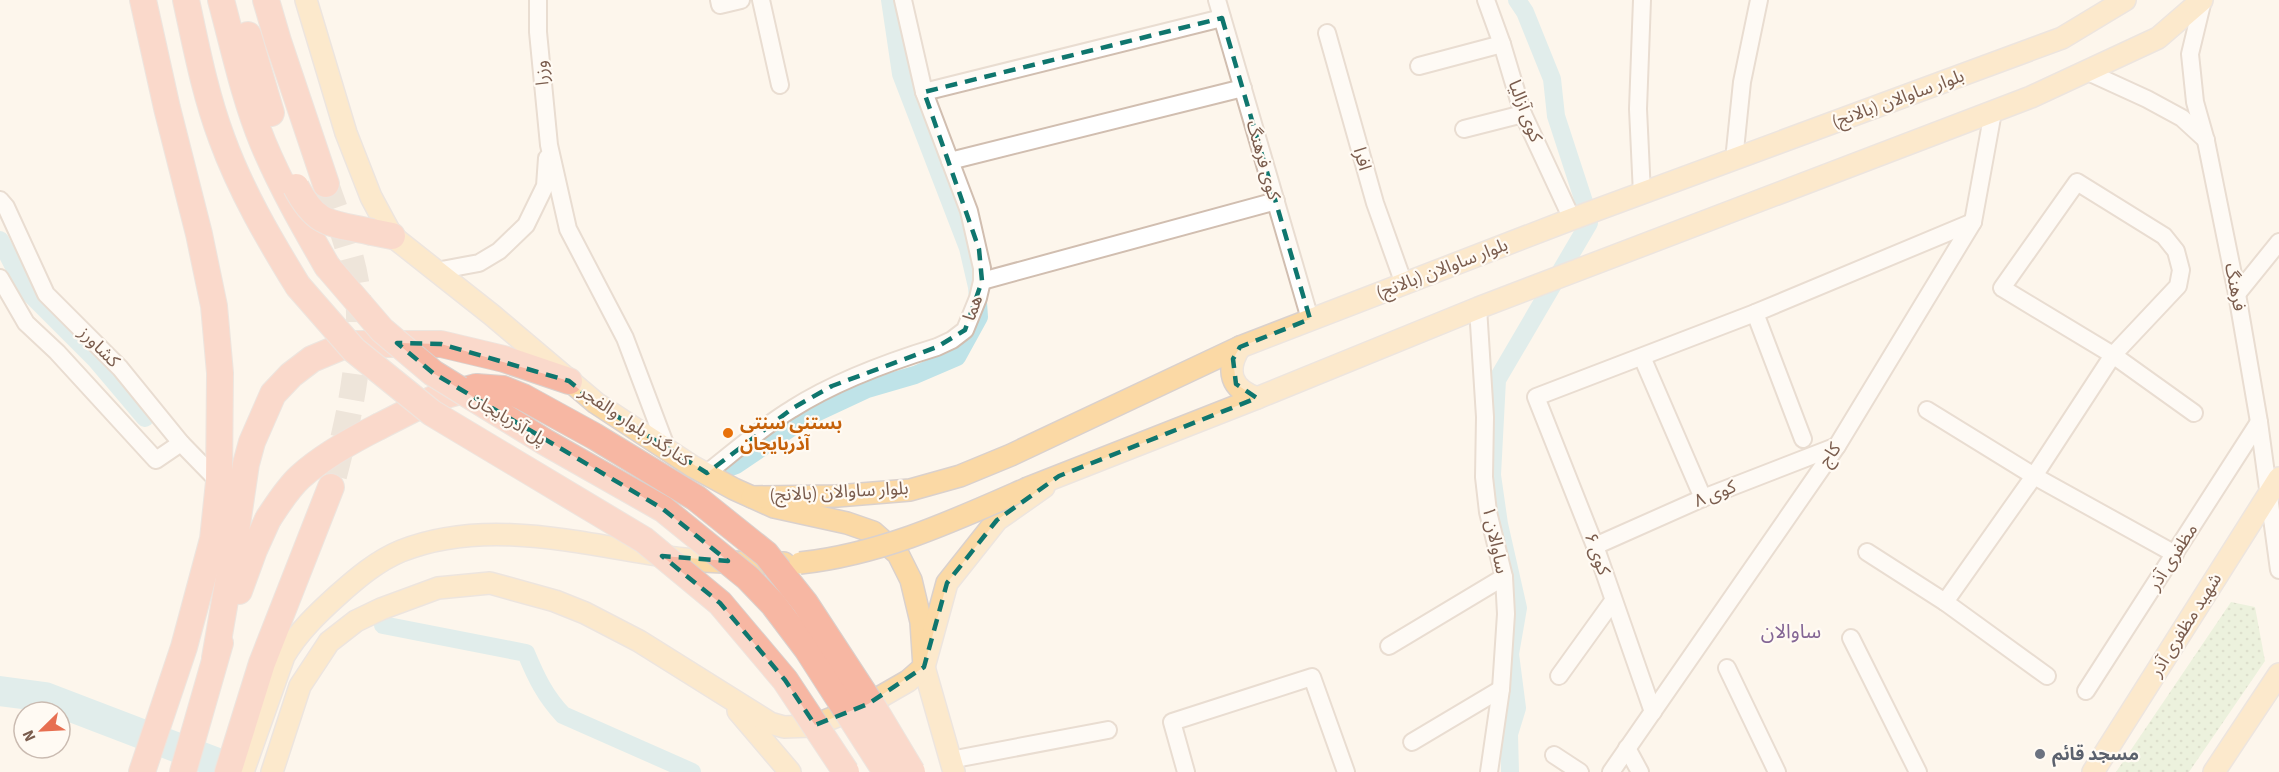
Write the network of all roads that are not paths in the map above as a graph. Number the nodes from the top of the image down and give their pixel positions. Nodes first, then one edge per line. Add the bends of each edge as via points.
1 (186, 0) edge
2 (221, 0) edge
3 (238, 0) edge
4 (267, 0) edge
5 (306, 0) edge
6 (538, 0) edge
7 (719, 0) edge
8 (741, 0) edge
9 (761, 0) edge
10 (903, 0) edge
11 (1217, 0) edge
12 (1486, 0) edge
13 (1642, 0) edge
14 (1759, 0) edge
15 (2125, 0) edge
16 (2202, 0) edge
17 (148, 5) edge
18 (1222, 18) junction
19 (1327, 33) dead end
20 (1502, 44) junction
21 (1419, 66) dead end
22 (2088, 72) junction
23 (780, 85) dead end
24 (1243, 88) junction
25 (924, 92) junction
26 (1993, 112) junction
27 (1523, 114) junction
28 (1464, 129) dead end
29 (2206, 141) junction
30 (549, 145) junction
31 (1734, 160) junction
32 (950, 161) junction
33 (326, 184) tunnel mouth
34 (1642, 194) junction
35 (0, 200) edge
36 (1276, 201) junction
37 (1572, 219) junction
38 (1973, 222) junction
39 (382, 234) junction
40 (2279, 242) edge
41 (436, 271) junction
42 (0, 278) edge
43 (982, 281) junction
44 (1404, 284) junction
45 (2237, 294) junction
46 (1478, 308) junction
47 (1755, 313) junction
48 (1310, 319) junction
49 (1240, 347) junction
50 (2113, 355) junction
51 (1642, 357) junction
52 (569, 381) junction
53 (1257, 398) junction
54 (1927, 410) dead end
55 (2194, 413) dead end
56 (2259, 422) junction
57 (1803, 440) dead end
58 (181, 443) junction
59 (1837, 446) junction
60 (667, 449) junction
61 (707, 473) junction
62 (1059, 476) junction
63 (2034, 477) junction
64 (219, 482) junction
65 (331, 487) tunnel mouth
66 (2273, 487) edge
67 (752, 497) junction
68 (1703, 498) junction
69 (1595, 546) junction
70 (1867, 552) dead end
71 (2175, 554) junction
72 (2279, 570) edge
73 (1504, 577) junction
74 (1613, 601) junction
75 (1945, 602) junction
76 (1851, 638) dead end
77 (1389, 646) dead end
78 (215, 658) junction
79 (276, 662) junction
80 (924, 667) junction
81 (1727, 668) dead end
82 (2279, 674) edge
83 (1559, 676) dead end
84 (2047, 676) dead end
85 (305, 679) junction
86 (1501, 689) junction
87 (2086, 691) dead end
88 (726, 696) junction
89 (1653, 712) junction
90 (1108, 730) dead end
91 (1412, 742) dead end
92 (1627, 748) junction
93 (1554, 755) dead end
94 (952, 766) edge
95 (142, 772) edge
96 (183, 772) edge
97 (228, 772) edge
98 (243, 772) edge
99 (262, 772) edge
100 (272, 772) edge
101 (772, 772) edge
102 (790, 772) edge
103 (846, 772) edge
104 (886, 772) edge
105 (912, 772) edge
106 (1186, 772) edge
107 (1346, 772) edge
108 (1489, 772) edge
109 (1580, 772) edge
110 (1611, 772) edge
111 (1640, 772) edge
112 (1778, 772) edge
113 (1918, 772) edge
114 (2093, 772) edge
115 (2214, 772) edge

1 - 103 highway, پل آذربایجان, bridge via 222,139 258,219 298,286 354,350 432,412 644,540 720,603 785,680
2 - 104 highway, پل آذربایجان, bridge via 262,141 290,202 327,266 374,321 433,373 663,510 748,578 807,649
3 - 39 highway, bridge via 269,108 306,205 324,222
4 - 33 highway
5 - 39 main road, کنارگذر بلوار والفجر via 346,133
6 - 30 street, وزرا
7 - 8 street via 720,5
9 - 23 street
10 - 25 street, هما
11 - 18 street, کوی فرهنگ
12 - 20 street, کوی آزالیا
13 - 34 street via 1638,109
14 - 31 street via 1742,82
15 - 31 main road, بلوار ساوالان (بالانج) via 2062,38
16 - 22 main road via 2158,38
16 - 29 street, فرهنگ via 2190,54 2195,102
17 - 64 highway via 167,108 214,306 220,373
18 - 24 street, کوی فرهنگ
18 - 25 street
19 - 44 street, افرا via 1375,203
20 - 21 street
20 - 27 street, کوی آزالیا
22 - 26 main road
22 - 29 street via 2182,118
24 - 32 street
24 - 36 street, کوی فرهنگ
25 - 32 street, هما
26 - 38 street, کاج
26 - 46 main road
27 - 28 street
27 - 37 street, کوی آزالیا
29 - 45 street, فرهنگ
30 - 41 street via 544,186 526,225 499,251 479,263
30 - 60 street via 568,229 625,338
31 - 34 main road, بلوار ساوالان (بالانج)
32 - 43 street, هما via 979,249
34 - 37 main road, بلوار ساوالان (بالانج)
35 - 58 street, کشاورز via 46,294 120,368
36 - 43 street
36 - 48 street, کوی فرهنگ
37 - 44 main road, بلوار ساوالان (بالانج)
38 - 47 street
38 - 59 street, کاج
39 - 41 main road, کنارگذر بلوار والفجر
40 - 45 street
41 - 52 main road, کنارگذر بلوار والفجر
42 - 58 street via 26,323 156,460
43 - 61 street, هما via 964,330 952,340 832,386 778,418
44 - 48 main road, بلوار ساوالان (بالانج)
45 - 56 street, فرهنگ
46 - 53 main road
46 - 73 street, ساوالان ۱ via 1485,417 1484,477
47 - 51 street
47 - 57 street
48 - 49 main road, بلوار ساوالان (بالانج)
49 - 53 main road via 1233,359 1232,372 1245,394
49 - 67 main road, بلوار ساوالان (بالانج) via 960,476 910,490
50 - 50 street via 2178,286 2181,270 2176,251 2164,236 2077,183 2002,288
50 - 55 street
50 - 63 street
51 - 68 street
51 - 69 street, کوی ۶ via 1536,397
52 - 60 main road, کنارگذر بلوار والفجر
52 - 78 highway via 504,359 441,344 348,345 312,359 291,375 273,394 246,464
53 - 62 main road
54 - 63 street
56 - 66 street, فرهنگ
56 - 71 street, مظفری آذر
58 - 64 street, کشاورز
59 - 68 street, کوی ۸
59 - 89 street, کاج
60 - 61 main road, کنارگذر بلوار والفجر
61 - 67 main road, کنارگذر بلوار والفجر
62 - 79 main road, bridge via 933,530 868,550 800,563 687,560 519,536 467,534 433,540 399,552 362,574 304,629
62 - 80 main road via 997,520 947,583
63 - 71 street
63 - 75 street
64 - 95 highway via 213,540 184,647
65 - 79 highway
66 - 72 street, فرهنگ
66 - 114 main road, شهید مظفری آذر
67 - 80 main road, کنارگذر بلوار والفجر via 790,512 873,532 898,554 911,580 921,622
68 - 69 street, کوی ۸
69 - 74 street, کوی ۶
70 - 75 street
71 - 87 street, مظفری آذر
73 - 77 street
73 - 86 street, ساوالان ۱
74 - 83 street
74 - 89 street, کوی ۶
75 - 84 street
76 - 113 street
78 - 96 highway
78 - 105 highway, bridge via 268,519 300,478 358,437 435,398 476,387 503,389 659,474 766,554 805,603
79 - 97 highway
79 - 98 main road
80 - 88 main road via 868,704 812,726 770,723
80 - 94 main road, کنارگذر بلوار والفجر
81 - 112 street
82 - 115 main road
85 - 88 main road via 329,642 356,621 438,588 490,583 585,613 639,641
85 - 99 main road via 288,696
85 - 100 main road
86 - 91 street
86 - 108 street, ساوالان ۱
88 - 101 main road
88 - 102 main road
89 - 92 street, کاج
90 - 94 street
92 - 110 street, کاج
92 - 111 street
93 - 109 street
106 - 107 street via 1172,722 1312,677

